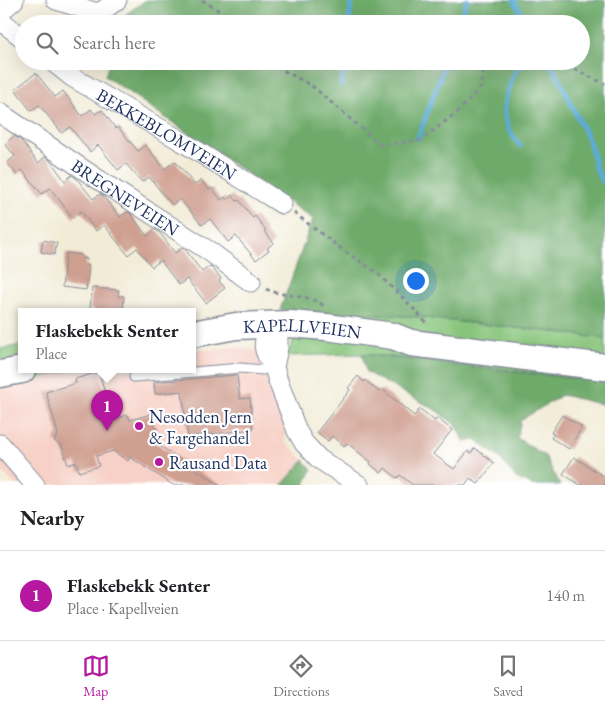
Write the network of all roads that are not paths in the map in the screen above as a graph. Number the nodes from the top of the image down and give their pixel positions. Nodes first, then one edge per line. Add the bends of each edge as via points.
1 (14, 0) edge
2 (56, 0) edge
3 (117, 0) edge
4 (0, 12) edge
5 (0, 20) edge
6 (15, 32) edge
7 (63, 70) edge
8 (0, 113) edge
9 (282, 204) road end
10 (251, 282) road end
11 (196, 333) edge
12 (270, 334) junction
13 (196, 343) edge
14 (605, 367) edge
15 (268, 368) junction
16 (18, 371) edge
17 (196, 372) edge
18 (182, 373) edge
19 (0, 374) edge
20 (134, 377) dead end
21 (0, 444) edge
22 (35, 485) edge
23 (359, 485) edge

1 - 4 street
2 - 3 street via 101,12
5 - 6 street
7 - 9 street, BEKKEBLOMVEIEN
8 - 10 street, BREGNEVEIEN
11 - 12 main road, KAPELLVEIEN via 236,326
12 - 13 main road, KAPELLVEIEN
12 - 14 main road, KAPELLVEIEN via 393,346 420,335
12 - 15 street via 264,348
15 - 17 lane
15 - 23 street via 281,389 304,443 313,454
16 - 19 main road
18 - 20 lane
21 - 22 street

